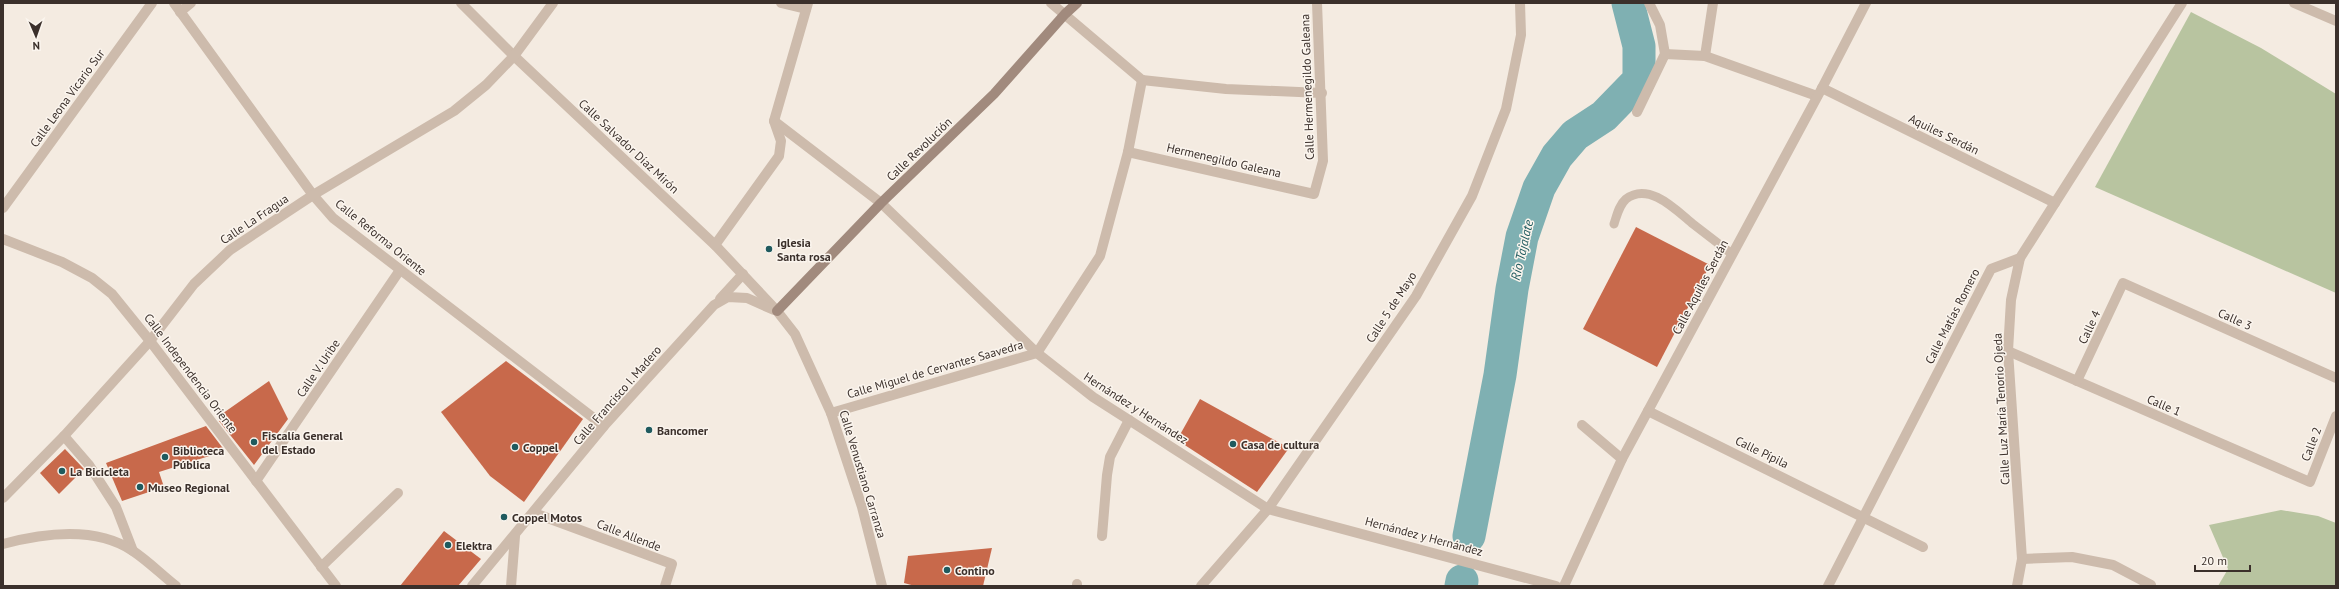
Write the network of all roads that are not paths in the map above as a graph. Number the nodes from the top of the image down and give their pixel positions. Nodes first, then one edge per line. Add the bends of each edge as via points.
1 (152, 3) edge
2 (174, 3) edge
3 (191, 3) edge
4 (461, 3) edge
5 (553, 3) edge
6 (781, 3) edge
7 (1051, 3) edge
8 (1077, 3) edge
9 (1317, 3) edge
10 (1520, 3) edge
11 (1649, 3) edge
12 (1713, 3) edge
13 (1866, 3) edge
14 (2182, 3) edge
15 (2294, 3) edge
16 (807, 6) edge
17 (180, 12) junction
18 (1064, 14) junction
19 (2336, 20) edge
20 (1665, 54) junction
21 (514, 56) junction
22 (1705, 56) junction
23 (1142, 80) junction
24 (1820, 92) junction
25 (1322, 93) junction
26 (1636, 112) dead end
27 (774, 121) junction
28 (1128, 152) junction
29 (1314, 194) joint
30 (313, 195) junction
31 (881, 203) junction
32 (2055, 203) junction
33 (3, 208) edge
34 (1614, 224) dead end
35 (3, 239) edge
36 (715, 245) junction
37 (1732, 254) junction
38 (2020, 258) junction
39 (400, 270) junction
40 (743, 274) junction
41 (2123, 283) joint
42 (714, 305) junction
43 (777, 311) junction
44 (150, 340) junction
45 (2008, 352) junction
46 (1037, 353) junction
47 (2336, 378) edge
48 (2077, 381) junction
49 (1648, 411) junction
50 (831, 413) junction
51 (2336, 416) edge
52 (1129, 420) junction
53 (1582, 425) dead end
54 (604, 426) junction
55 (64, 436) junction
56 (1622, 459) junction
57 (256, 481) junction
58 (2310, 482) joint
59 (398, 493) dead end
60 (3, 498) edge
61 (1268, 509) junction
62 (534, 513) junction
63 (1864, 517) junction
64 (515, 536) junction
65 (1102, 536) dead end
66 (3, 544) edge
67 (1923, 547) dead end
68 (133, 550) junction
69 (2022, 560) junction
70 (321, 567) junction
71 (176, 586) edge
72 (336, 586) edge
73 (472, 586) edge
74 (511, 586) edge
75 (666, 586) edge
76 (882, 586) edge
77 (1201, 586) edge
78 (1556, 586) edge
79 (1564, 586) edge
80 (1828, 586) edge
81 (2017, 586) edge
82 (2151, 586) edge

1 - 33 street, Calle Leona Vicario Sur
2 - 17 street, Calle Reforma Oriente
3 - 17 street
4 - 21 street, Calle Salvador Díaz Mirón
5 - 21 street, Calle La Fragua
6 - 16 street
7 - 18 street
8 - 18 main road, Calle Revolución
9 - 25 street, Calle Hermenegildo Galeana
10 - 61 street, Calle 5 de Mayo via 1521,35 1506,110 1472,196 1416,296
11 - 20 street via 1660,25
12 - 22 street
13 - 24 street, Calle Aquiles Serdán
14 - 32 street
15 - 19 street
16 - 27 street
17 - 30 street, Calle Reforma Oriente
18 - 23 street
18 - 31 main road, Calle Revolución via 994,94
20 - 22 street, Aquiles Serdán
20 - 26 street
21 - 30 street, Calle La Fragua via 486,85 454,111
21 - 36 street, Calle Salvador Díaz Mirón
22 - 24 street, Aquiles Serdán
23 - 25 street via 1226,89
23 - 28 street, Calle Miguel de Cervantes Saavedra
24 - 32 street, Aquiles Serdán
24 - 37 street, Calle Aquiles Serdán
25 - 29 street, Calle Hermenegildo Galeana via 1323,161
27 - 31 street, Hernández y Hernández
27 - 36 street via 781,141 779,156
28 - 29 street, Hermenegildo Galeana
28 - 46 street, Calle Miguel de Cervantes Saavedra via 1100,256
30 - 39 street, Calle Reforma Oriente via 333,218
30 - 44 street, Calle La Fragua via 230,250 194,284
31 - 43 main road, Calle Revolución
31 - 46 street, Hernández y Hernández
32 - 38 street
34 - 37 lane via 1627,198 1641,194 1654,196 1667,202
35 - 44 street, Calle Independencia Oriente via 62,262 92,278 112,294
36 - 40 street, Calle Salvador Díaz Mirón
37 - 49 street, Calle Aquiles Serdán
38 - 45 street, Calle Luz María Tenorio Ojeda via 2011,300
38 - 63 street, Calle Matías Romero via 1991,269
39 - 54 street, Calle Reforma Oriente
39 - 57 street, Calle V. Uribe
40 - 42 street
40 - 43 street, Calle Salvador Díaz Mirón
41 - 47 street, Calle 3
41 - 48 street, Calle 4
42 - 43 street, Calle Francisco I. Madero via 728,297 747,298
42 - 54 street, Calle Francisco I. Madero
43 - 50 street, Calle Venustiano Carranza via 795,334
44 - 55 street, Calle La Fragua
44 - 57 street, Calle Independencia Oriente
45 - 48 street, Calle 1
45 - 69 street, Calle Luz María Tenorio Ojeda
46 - 50 street, Calle Miguel de Cervantes Saavedra
46 - 52 street, Hernández y Hernández via 1093,397
48 - 58 street, Calle 1
49 - 56 street, Calle Aquiles Serdán
49 - 63 street, Calle Pípila
50 - 76 street, Calle Venustiano Carranza via 862,507
51 - 58 street, Calle 2
52 - 61 street, Hernández y Hernández
52 - 65 street via 1110,457 1106,474
53 - 56 street
54 - 62 street, Calle Francisco I. Madero
55 - 60 street, Calle La Fragua
55 - 68 street via 89,465 116,507
56 - 79 street, Calle Aquiles Serdán
57 - 70 street, Calle Independencia Oriente
59 - 70 street
61 - 77 street, Calle 5 de Mayo
61 - 78 street, Hernández y Hernández
62 - 64 street, Calle Francisco I. Madero
62 - 75 street, Calle Allende via 672,564
63 - 67 street, Calle Pípila
63 - 80 street, Calle Matías Romero
64 - 73 street, Calle Francisco I. Madero
64 - 74 street
66 - 68 street via 56,534 92,535
68 - 71 street
69 - 81 street, Calle Luz María Tenorio Ojeda
69 - 82 street via 2072,556 2112,565
70 - 72 street, Calle Independencia Oriente

